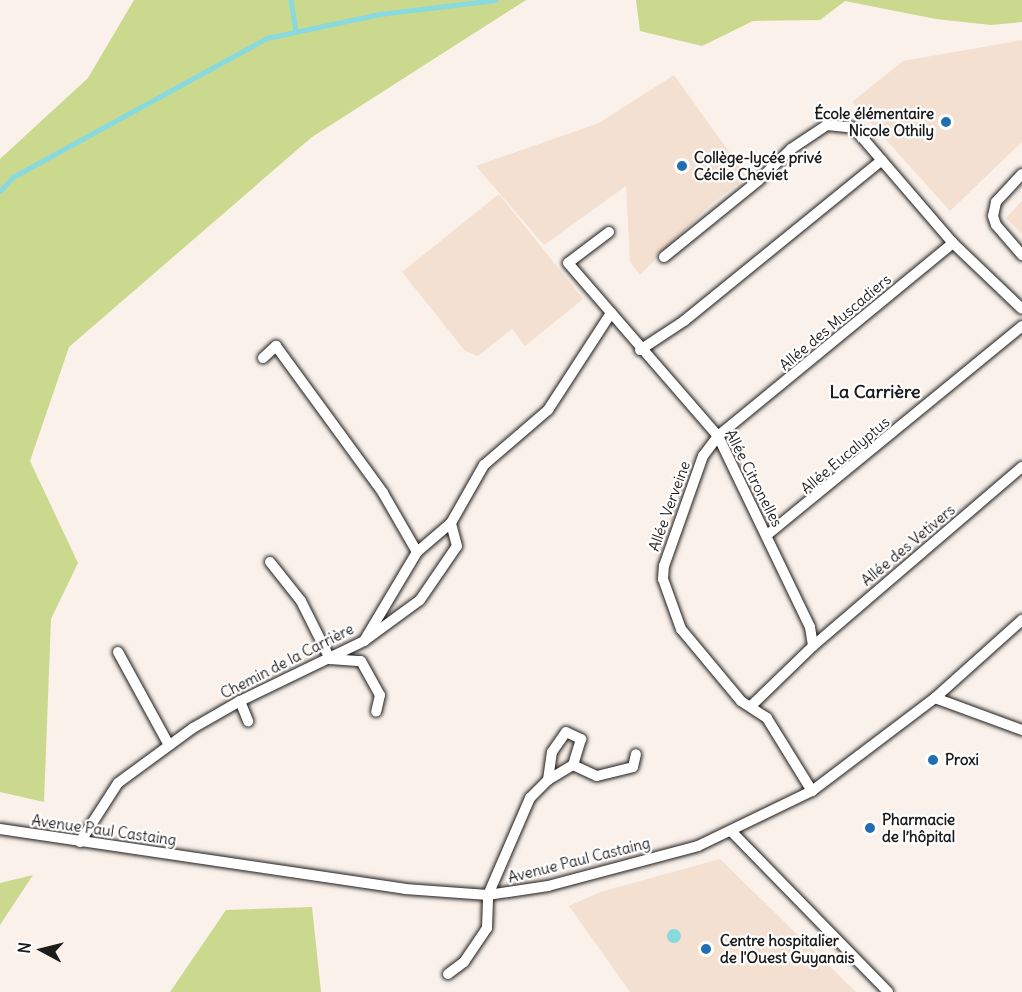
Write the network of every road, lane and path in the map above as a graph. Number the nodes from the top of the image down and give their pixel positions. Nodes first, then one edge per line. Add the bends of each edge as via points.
1 (882, 160) junction
2 (1022, 174) edge
3 (609, 232) dead end
4 (953, 243) junction
5 (1022, 255) edge
6 (664, 257) dead end
7 (1022, 309) edge
8 (611, 314) junction
9 (1022, 326) edge
10 (640, 350) junction
11 (262, 358) dead end
12 (718, 436) junction
13 (1022, 467) edge
14 (451, 523) junction
15 (767, 536) junction
16 (417, 552) junction
17 (270, 562) dead end
18 (1022, 620) edge
19 (364, 641) junction
20 (813, 646) junction
21 (118, 652) dead end
22 (330, 659) junction
23 (935, 698) junction
24 (240, 701) junction
25 (752, 705) junction
26 (375, 712) dead end
27 (248, 721) dead end
28 (1022, 730) edge
29 (169, 745) junction
30 (636, 754) dead end
31 (573, 765) junction
32 (548, 780) junction
33 (812, 791) junction
34 (0, 829) edge
35 (731, 831) junction
36 (80, 842) junction
37 (488, 895) junction
38 (448, 974) dead end
39 (888, 992) edge

1 - 4 street
1 - 6 street via 854,128 827,125 791,149
1 - 10 street via 684,321
2 - 5 street via 996,202 993,216
3 - 8 street, Allée Citronelles via 568,263
4 - 7 street
4 - 12 street, Allée des Muscadiers
8 - 10 street, Allée Citronelles
8 - 14 street, Chemin de la Carrière via 548,410 481,469
9 - 15 street, Allée Eucalyptus
10 - 12 street, Allée Citronelles
11 - 16 street via 276,346 383,493
12 - 15 street, Allée Citronelles
12 - 25 street, Allée Verveine via 703,456 676,527 663,579 681,629 691,644 741,701
13 - 20 street, Allée des Vetivers
14 - 16 street, Chemin de la Carrière
14 - 19 street via 457,546 420,600
15 - 20 street, Allée Citronelles via 806,619
16 - 19 street, Chemin de la Carrière
17 - 22 street via 301,601
18 - 23 street, Avenue Paul Castaing
19 - 22 street, Chemin de la Carrière
20 - 25 street
21 - 29 street
22 - 24 street, Chemin de la Carrière
22 - 26 street via 361,661 380,695
23 - 28 street
23 - 33 street, Avenue Paul Castaing
24 - 27 street
24 - 29 street, Chemin de la Carrière
25 - 33 street, Allée Verveine via 767,718
29 - 36 street, Chemin de la Carrière via 118,783
30 - 31 street via 633,767 597,776
31 - 32 street
31 - 32 street via 581,738 566,732 552,752
32 - 37 street via 530,798
33 - 35 street, Avenue Paul Castaing
34 - 36 street, Avenue Paul Castaing
35 - 37 street, Avenue Paul Castaing via 698,846 613,870
35 - 39 street
36 - 37 street, Avenue Paul Castaing via 405,889
37 - 38 street via 487,928 464,962

